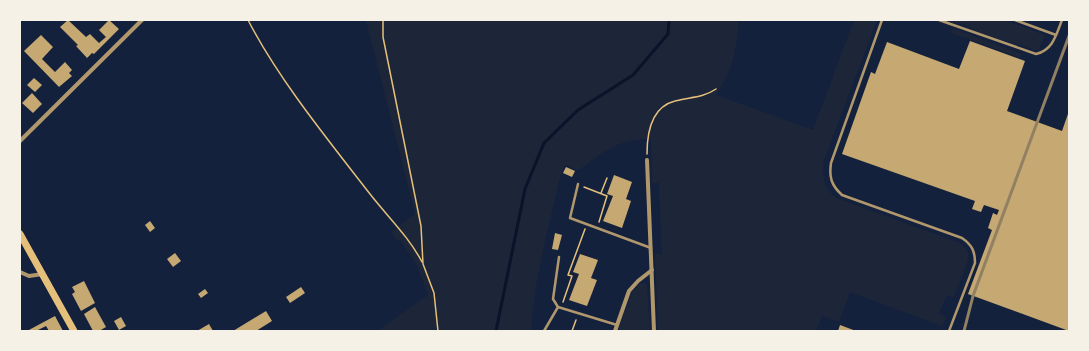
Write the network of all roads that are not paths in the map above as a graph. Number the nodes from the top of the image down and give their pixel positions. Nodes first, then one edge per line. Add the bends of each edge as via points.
1 (142, 20) edge
2 (882, 20) edge
3 (939, 20) edge
4 (1015, 20) edge
5 (1062, 20) edge
6 (1056, 35) junction
7 (20, 141) edge
8 (647, 160) road end
9 (578, 184) road end
10 (20, 234) edge
11 (651, 248) junction
12 (559, 257) dead end
13 (652, 270) junction
14 (20, 272) edge
15 (43, 274) junction
16 (560, 307) junction
17 (617, 325) junction
18 (74, 331) edge
19 (544, 331) edge
20 (614, 331) edge
21 (654, 331) edge
22 (949, 331) edge

1 - 7 street
2 - 22 lane via 832,163 830,176 833,186 842,195 970,243 974,252 974,263
3 - 6 lane via 1036,54 1050,48
4 - 6 lane
5 - 6 lane
8 - 11 street
9 - 11 lane via 570,218
10 - 15 main road
11 - 13 street
12 - 16 lane via 553,299
13 - 17 street via 633,285
13 - 21 street
14 - 15 street via 28,276
15 - 18 main road
16 - 17 lane
16 - 19 lane
17 - 20 street

